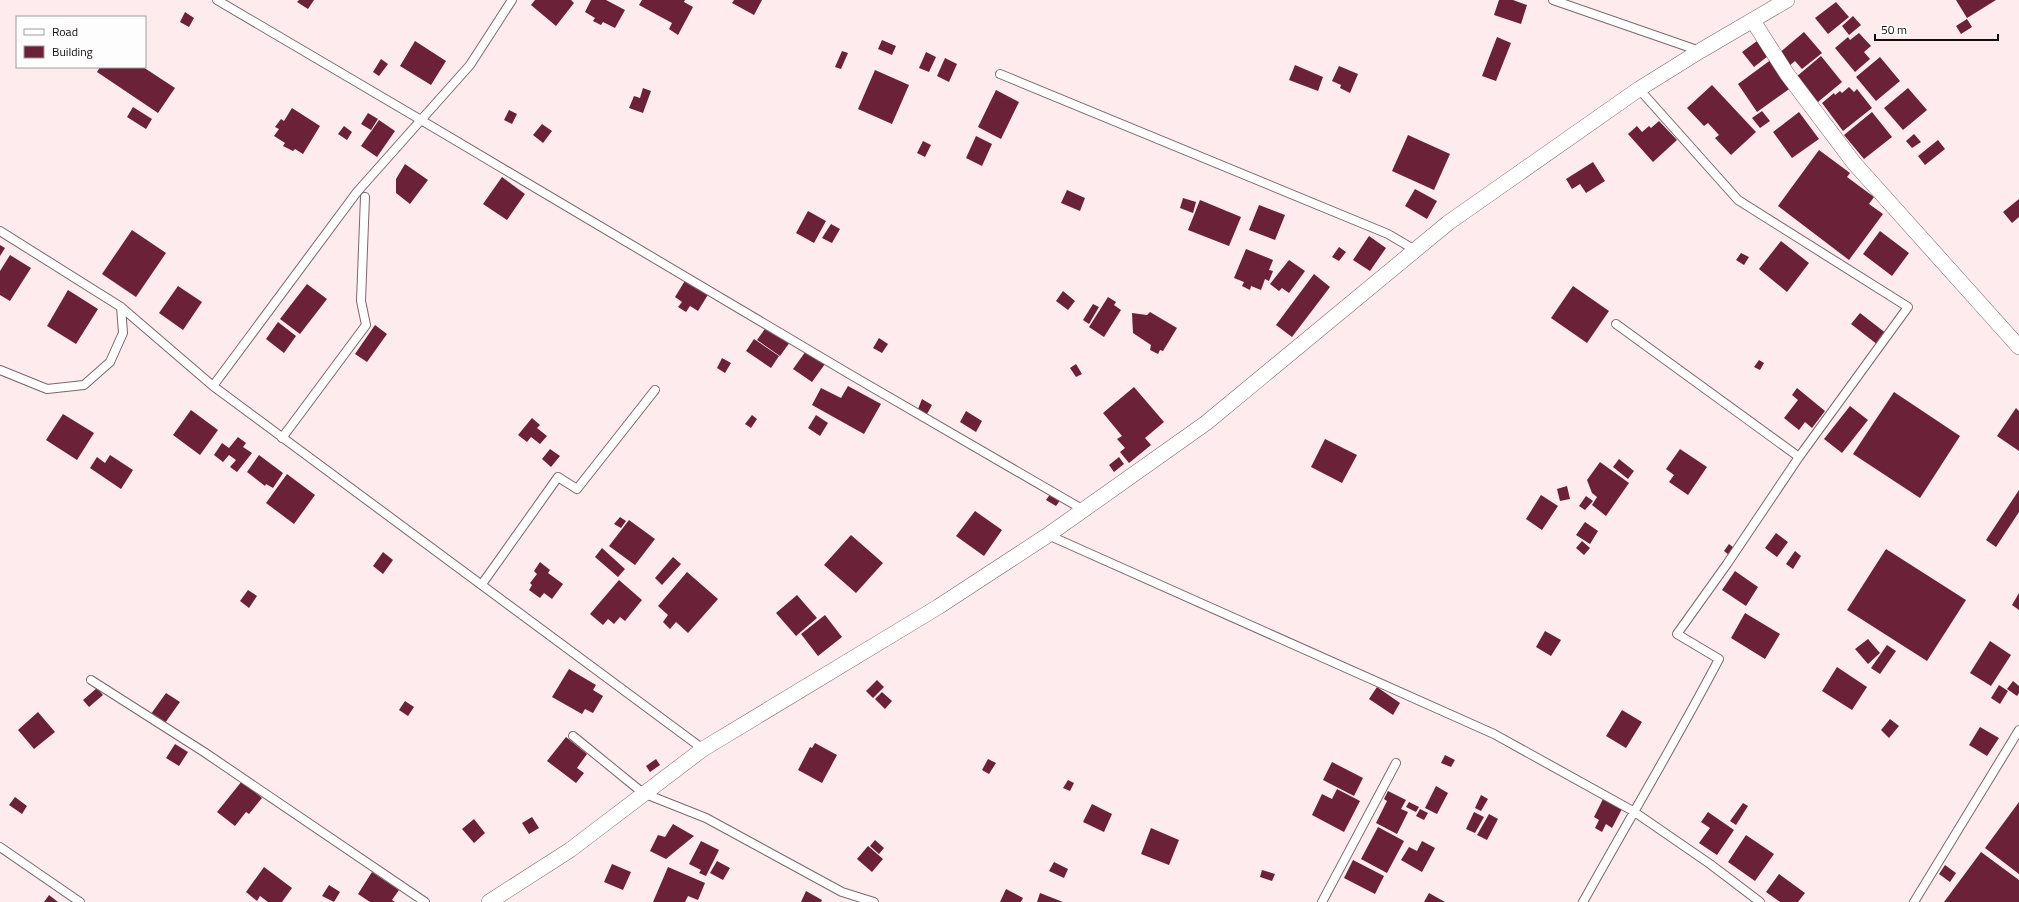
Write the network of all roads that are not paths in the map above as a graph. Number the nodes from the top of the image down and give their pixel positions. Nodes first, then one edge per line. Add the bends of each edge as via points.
1 (217, 0) edge
2 (512, 0) edge
3 (1554, 0) edge
4 (1787, 0) edge
5 (1753, 21) junction
6 (1700, 51) junction
7 (1000, 74) dead end
8 (1639, 89) junction
9 (421, 120) junction
10 (365, 197) dead end
11 (0, 231) edge
12 (1415, 250) junction
13 (121, 307) junction
14 (1616, 324) dead end
15 (2019, 347) edge
16 (0, 370) edge
17 (213, 386) junction
18 (655, 390) dead end
19 (282, 438) junction
20 (1799, 456) junction
21 (1082, 509) junction
22 (1048, 535) junction
23 (482, 584) junction
24 (92, 680) dead end
25 (2019, 730) edge
26 (573, 736) dead end
27 (703, 749) junction
28 (1396, 763) dead end
29 (643, 793) junction
30 (1633, 811) junction
31 (0, 847) edge
32 (80, 902) edge
33 (425, 902) edge
34 (489, 902) edge
35 (874, 902) edge
36 (1322, 902) edge
37 (1583, 902) edge
38 (1760, 902) edge
39 (1914, 902) edge

1 - 9 lane
2 - 9 lane via 470,65
3 - 6 lane
4 - 5 street
5 - 6 street
5 - 15 street via 1787,74 1854,163
6 - 8 street
7 - 12 lane via 1388,234
8 - 12 street via 1448,223
8 - 20 lane via 1738,200 1908,307
9 - 17 lane via 357,192
9 - 21 lane
10 - 19 lane via 361,301 366,325
11 - 13 lane
12 - 21 street via 1206,423
13 - 16 lane via 124,333 110,362 84,385 47,389
13 - 17 lane
14 - 20 lane
17 - 19 lane
18 - 23 lane via 577,489 558,477
19 - 23 lane
20 - 30 lane via 1727,564 1676,634 1719,659 1678,737
21 - 22 street
22 - 27 street via 938,607
22 - 30 lane via 1494,734
23 - 27 lane
24 - 33 lane via 204,752
25 - 39 lane
26 - 29 lane
27 - 29 street
28 - 36 lane
29 - 34 street via 570,850
29 - 35 lane via 706,818 842,892
30 - 37 lane
30 - 38 lane
31 - 32 lane

